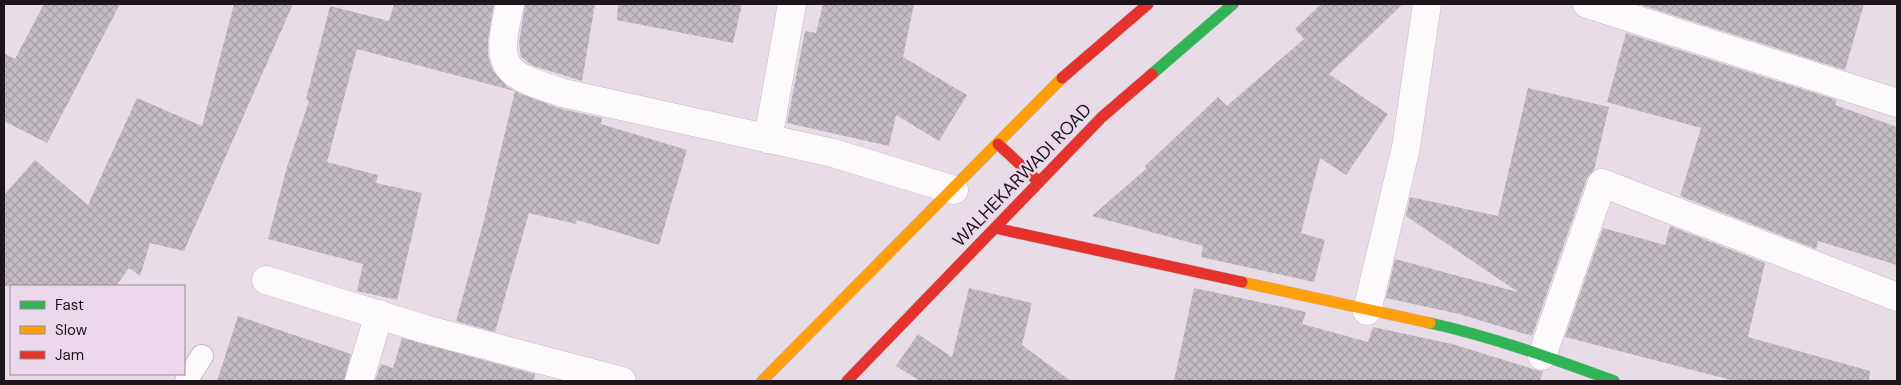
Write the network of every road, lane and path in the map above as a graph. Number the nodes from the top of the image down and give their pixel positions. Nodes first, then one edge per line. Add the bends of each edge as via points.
1 (510, 4) edge
2 (792, 4) edge
3 (1148, 4) edge
4 (1233, 4) edge
5 (1427, 4) edge
6 (1587, 4) edge
7 (1897, 103) edge
8 (768, 139) junction
9 (998, 144) junction
10 (1039, 182) junction
11 (954, 190) junction
12 (995, 228) junction
13 (266, 280) dead end
14 (1897, 297) edge
15 (1367, 311) junction
16 (379, 314) junction
17 (202, 356) dead end
18 (1542, 356) junction
19 (186, 381) edge
20 (359, 381) edge
21 (622, 381) edge
22 (762, 381) edge
23 (847, 381) edge
24 (1614, 381) edge

1 - 8 street via 502,50 508,70 527,82
2 - 8 street
3 - 9 street via 1064,76
4 - 10 street, WALHEKARWADI ROAD via 1102,117
5 - 15 street via 1406,147
6 - 7 street
8 - 11 street via 833,153
9 - 10 street
9 - 11 street
10 - 12 street, WALHEKARWADI ROAD
11 - 22 street
12 - 15 street
12 - 23 street, WALHEKARWADI ROAD
13 - 16 street
14 - 18 street via 1602,183
15 - 18 street via 1456,329
16 - 20 street
16 - 21 street
17 - 19 lane
18 - 24 street

